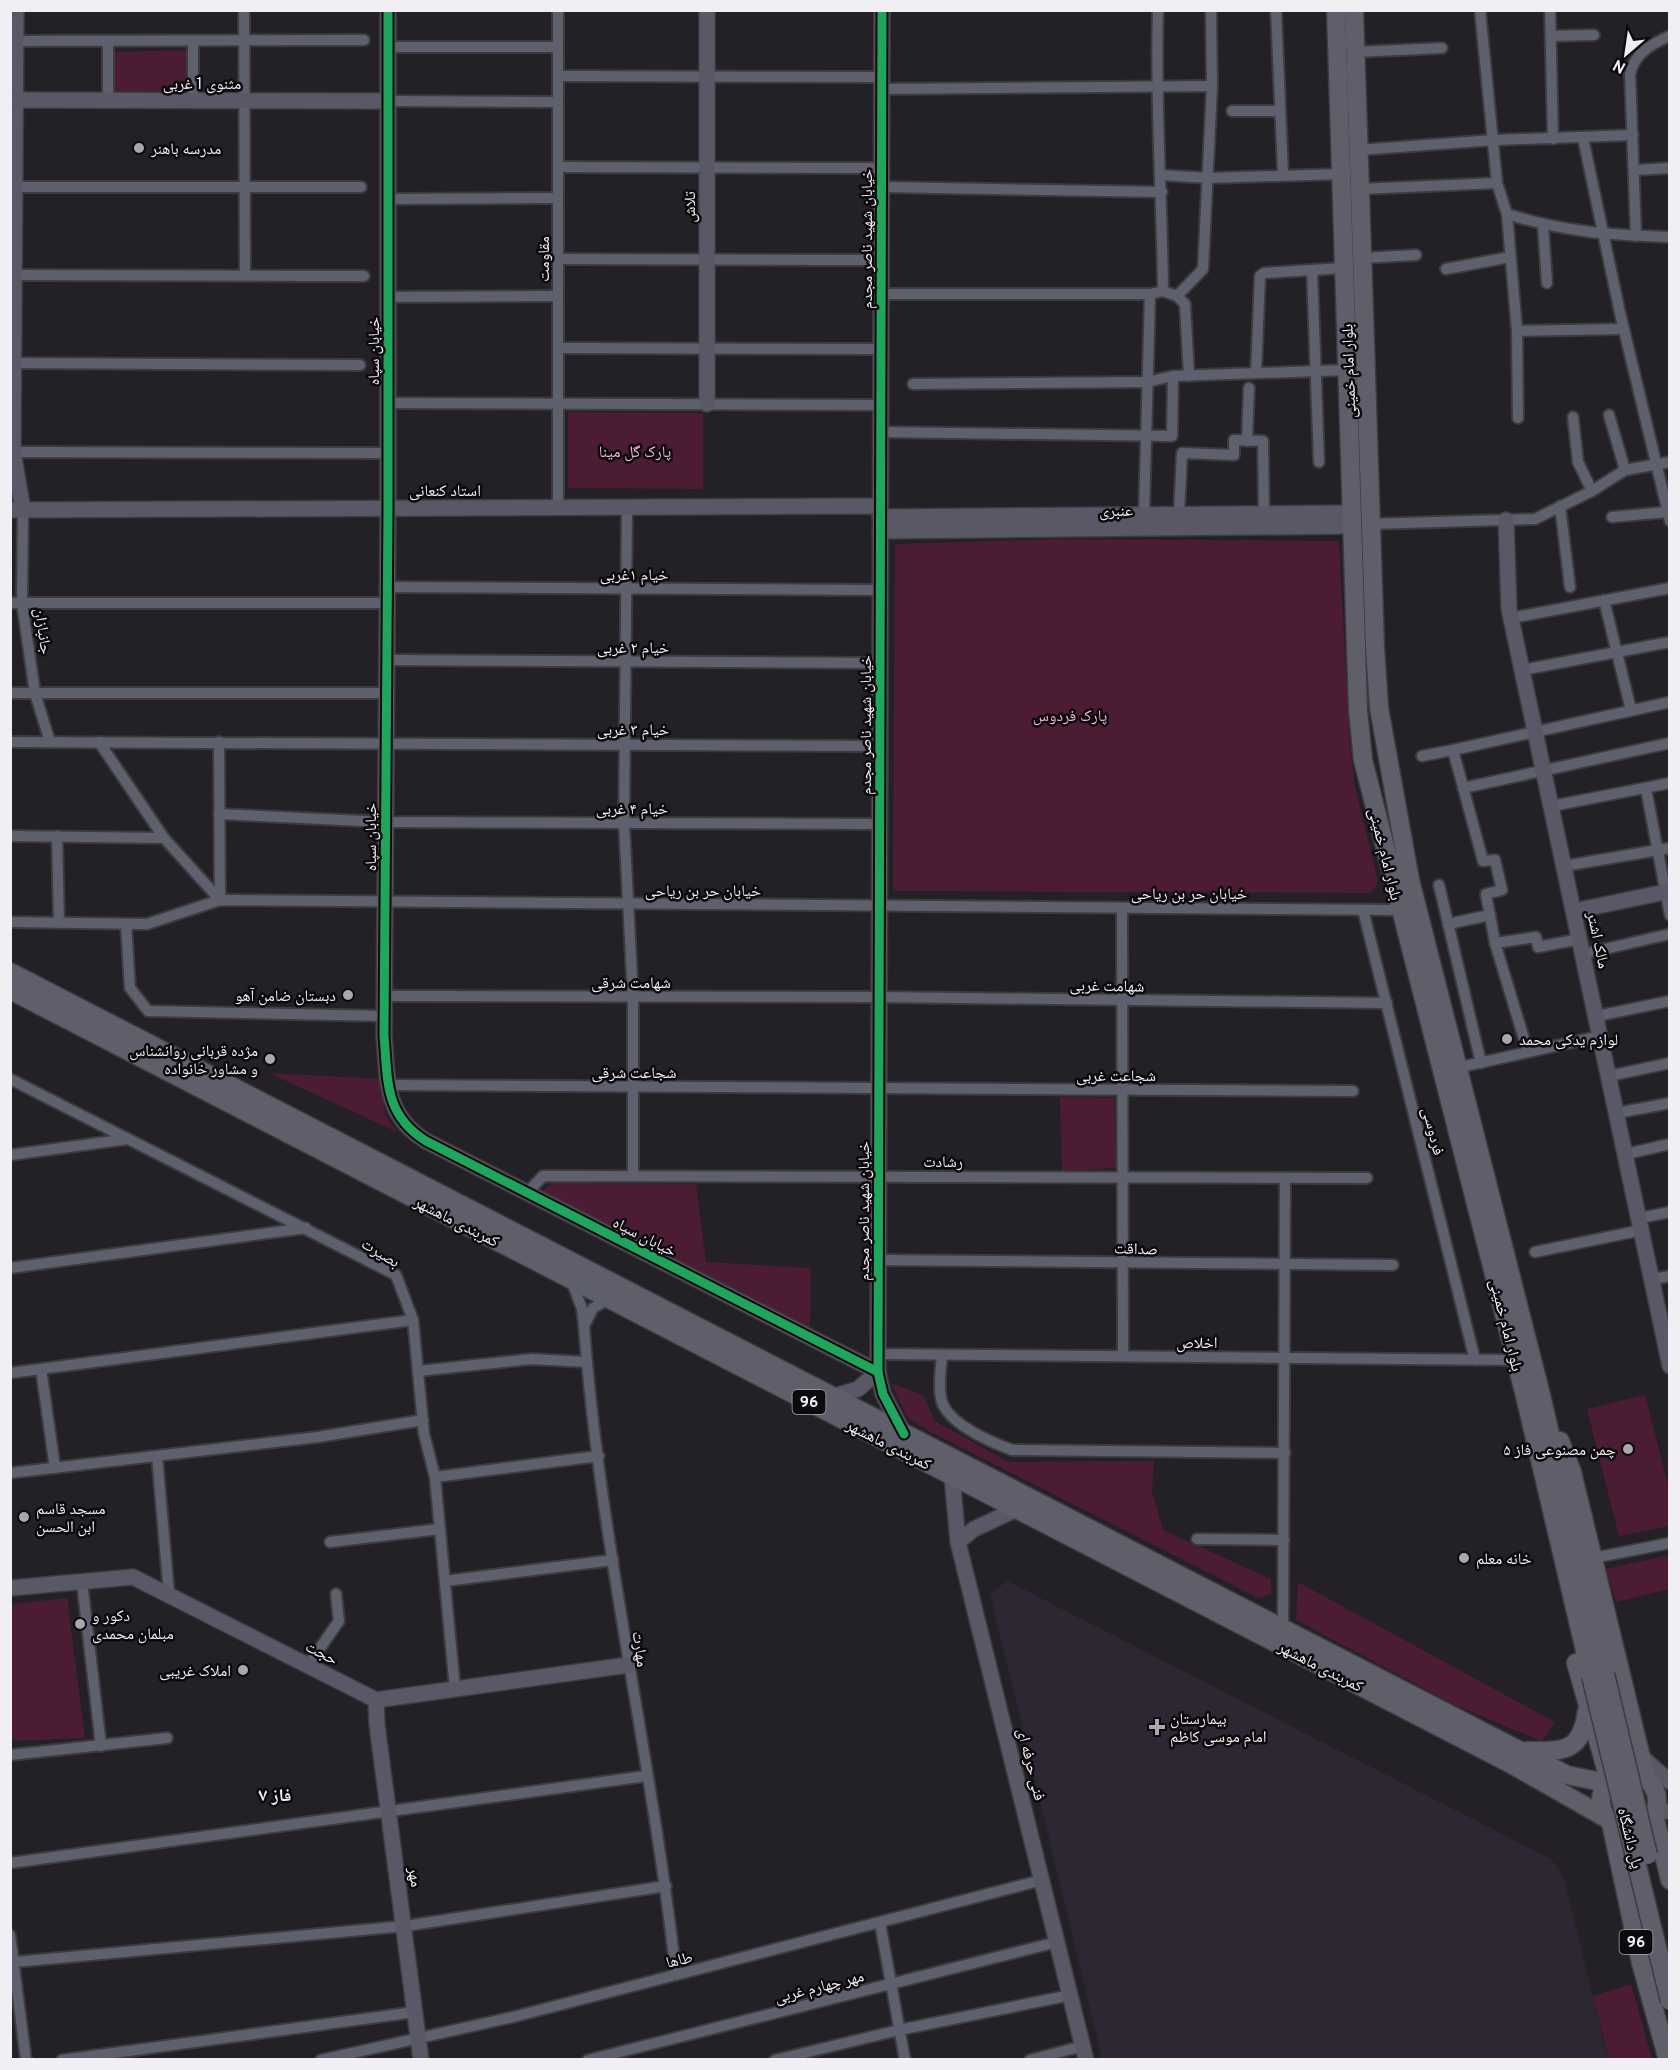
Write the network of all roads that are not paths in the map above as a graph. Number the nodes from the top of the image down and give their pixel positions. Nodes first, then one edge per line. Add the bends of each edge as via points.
1 (16, 10) edge
2 (244, 10) edge
3 (388, 10) edge
4 (558, 10) edge
5 (706, 10) edge
6 (882, 10) edge
7 (1158, 10) edge
8 (1211, 10) edge
9 (1276, 10) edge
10 (1336, 10) edge
11 (1354, 10) edge
12 (1480, 10) edge
13 (1550, 10) edge
14 (1594, 35) dead end
15 (1551, 36) junction
16 (1670, 36) edge
17 (364, 40) dead end
18 (13, 41) edge
19 (108, 41) junction
20 (193, 41) junction
21 (244, 41) junction
22 (388, 47) junction
23 (558, 47) junction
24 (1442, 48) dead end
25 (1355, 52) junction
26 (558, 75) junction
27 (707, 76) junction
28 (882, 83) junction
29 (1155, 86) junction
30 (1212, 86) junction
31 (16, 100) junction
32 (108, 100) junction
33 (193, 101) junction
34 (244, 101) junction
35 (388, 102) junction
36 (558, 102) junction
37 (1232, 111) dead end
38 (1280, 111) junction
39 (1633, 135) junction
40 (1584, 138) junction
41 (1553, 139) junction
42 (1494, 140) junction
43 (1359, 150) junction
44 (558, 167) junction
45 (707, 168) junction
46 (881, 168) junction
47 (1670, 168) edge
48 (1634, 170) junction
49 (1283, 174) junction
50 (1341, 174) junction
51 (1160, 175) junction
52 (1209, 178) junction
53 (1497, 183) junction
54 (13, 187) edge
55 (245, 187) junction
56 (882, 187) junction
57 (361, 188) dead end
58 (1360, 189) junction
59 (1162, 192) junction
60 (558, 198) junction
61 (388, 199) junction
62 (1507, 214) junction
63 (1543, 225) junction
64 (1604, 236) junction
65 (1636, 236) junction
66 (1670, 237) edge
67 (1416, 255) dead end
68 (1510, 256) junction
69 (1362, 258) junction
70 (558, 259) junction
71 (707, 259) junction
72 (881, 260) junction
73 (1344, 268) junction
74 (1446, 269) dead end
75 (1312, 270) junction
76 (15, 275) junction
77 (245, 275) junction
78 (364, 276) dead end
79 (1547, 283) dead end
80 (1163, 291) junction
81 (881, 294) junction
82 (1150, 294) junction
83 (558, 296) junction
84 (1178, 296) junction
85 (388, 297) junction
86 (1624, 329) junction
87 (1516, 331) junction
88 (558, 348) junction
89 (707, 349) junction
90 (881, 349) junction
91 (13, 363) edge
92 (360, 365) dead end
93 (1347, 370) junction
94 (1317, 372) junction
95 (1256, 373) junction
96 (1173, 376) junction
97 (1189, 376) junction
98 (1148, 382) junction
99 (913, 384) dead end
100 (1249, 388) dead end
101 (388, 403) junction
102 (558, 404) junction
103 (707, 404) junction
104 (881, 405) junction
105 (1609, 415) dead end
106 (1573, 417) dead end
107 (1518, 418) dead end
108 (881, 432) junction
109 (1146, 436) junction
110 (1247, 441) junction
111 (11, 451) edge
112 (388, 453) junction
113 (1319, 462) dead end
114 (1670, 462) edge
115 (1657, 463) junction
116 (1625, 470) junction
117 (1592, 491) junction
118 (1560, 506) junction
119 (627, 507) junction
120 (388, 508) junction
121 (558, 508) junction
122 (17, 510) edge
123 (1264, 513) junction
124 (1144, 514) junction
125 (1179, 514) junction
126 (1668, 516) edge
127 (1612, 517) dead end
128 (880, 518) junction
129 (1352, 519) junction
130 (1506, 520) junction
131 (1371, 525) junction
132 (1570, 587) dead end
133 (1670, 588) edge
134 (626, 589) junction
135 (880, 590) junction
136 (387, 595) junction
137 (1604, 600) junction
138 (16, 603) edge
139 (1511, 618) junction
140 (1670, 642) edge
141 (1617, 653) junction
142 (387, 660) junction
143 (626, 662) junction
144 (880, 663) junction
145 (1522, 670) junction
146 (10, 693) edge
147 (35, 693) junction
148 (386, 693) junction
149 (1670, 702) edge
150 (1631, 710) junction
151 (1535, 730) junction
152 (10, 742) edge
153 (50, 742) junction
154 (99, 742) junction
155 (219, 742) junction
156 (386, 742) junction
157 (1670, 743) edge
158 (625, 744) junction
159 (880, 746) junction
160 (1453, 750) junction
161 (1388, 753) junction
162 (1422, 756) dead end
163 (1364, 760) junction
164 (1544, 771) junction
165 (1393, 782) junction
166 (1670, 783) edge
167 (1369, 785) junction
168 (1463, 789) junction
169 (1646, 789) junction
170 (1552, 807) junction
171 (219, 814) junction
172 (385, 822) junction
173 (624, 823) junction
174 (879, 824) junction
175 (10, 836) edge
176 (57, 837) junction
177 (164, 838) junction
178 (1670, 848) edge
179 (1657, 850) junction
180 (1564, 866) junction
181 (1439, 885) dead end
182 (1667, 892) edge
183 (220, 900) junction
184 (385, 902) junction
185 (628, 904) junction
186 (879, 906) junction
187 (1122, 908) junction
188 (1363, 910) junction
189 (1400, 910) junction
190 (1574, 911) junction
191 (1490, 915) junction
192 (1670, 915) edge
193 (10, 922) edge
194 (59, 923) junction
195 (126, 924) junction
196 (1448, 924) junction
197 (1670, 934) edge
198 (1495, 943) junction
199 (1582, 946) junction
200 (10, 972) edge
201 (10, 990) edge
202 (384, 996) junction
203 (633, 997) junction
204 (879, 997) junction
205 (1123, 1000) junction
206 (1670, 1001) edge
207 (1387, 1003) junction
208 (384, 1016) junction
209 (1597, 1016) junction
210 (1601, 1036) junction
211 (1528, 1052) junction
212 (1481, 1063) junction
213 (1670, 1063) edge
214 (1456, 1068) junction
215 (1609, 1076) junction
216 (10, 1079) edge
217 (388, 1085) junction
218 (633, 1087) junction
219 (879, 1089) junction
220 (1123, 1090) junction
221 (1353, 1091) dead end
222 (1670, 1102) edge
223 (1617, 1113) junction
224 (128, 1139) junction
225 (1670, 1144) edge
226 (1626, 1154) junction
227 (10, 1155) edge
228 (633, 1176) junction
229 (878, 1176) junction
230 (1123, 1177) junction
231 (1285, 1178) junction
232 (1367, 1178) dead end
233 (527, 1193) junction
234 (1670, 1212) edge
235 (1641, 1224) junction
236 (306, 1228) junction
237 (1535, 1252) dead end
238 (878, 1260) junction
239 (1123, 1263) junction
240 (1286, 1264) junction
241 (1393, 1265) dead end
242 (10, 1268) edge
243 (1670, 1276) edge
244 (571, 1279) junction
245 (1653, 1279) junction
246 (609, 1299) junction
247 (1666, 1319) edge
248 (413, 1320) junction
249 (584, 1326) junction
250 (878, 1354) junction
251 (942, 1354) junction
252 (1123, 1356) junction
253 (1286, 1358) junction
254 (1475, 1360) junction
255 (1515, 1360) junction
256 (586, 1362) junction
257 (1669, 1362) edge
258 (41, 1369) junction
259 (418, 1371) junction
260 (878, 1372) junction
261 (10, 1373) edge
262 (1533, 1395) junction
263 (832, 1396) junction
264 (423, 1420) junction
265 (904, 1434) junction
266 (1285, 1453) junction
267 (157, 1456) junction
268 (598, 1456) junction
269 (55, 1468) junction
270 (10, 1473) edge
271 (952, 1476) junction
272 (435, 1478) junction
273 (1017, 1509) junction
274 (440, 1528) junction
275 (1197, 1539) dead end
276 (1284, 1540) junction
277 (330, 1542) dead end
278 (958, 1542) junction
279 (1670, 1543) edge
280 (1593, 1558) junction
281 (613, 1560) junction
282 (445, 1581) junction
283 (82, 1582) junction
284 (10, 1588) edge
285 (169, 1594) junction
286 (336, 1594) dead end
287 (1283, 1629) junction
288 (308, 1665) junction
289 (628, 1665) junction
290 (1598, 1675) junction
291 (455, 1689) junction
292 (376, 1700) junction
293 (1587, 1708) junction
294 (167, 1738) dead end
295 (102, 1746) junction
296 (1525, 1751) junction
297 (1639, 1751) junction
298 (1600, 1752) junction
299 (10, 1755) edge
300 (646, 1776) junction
301 (1578, 1776) junction
302 (1609, 1782) junction
303 (1659, 1783) edge
304 (1570, 1797) junction
305 (389, 1813) junction
306 (1660, 1813) edge
307 (1609, 1820) junction
308 (10, 1863) edge
309 (1669, 1877) edge
310 (1623, 1879) junction
311 (1042, 1880) junction
312 (666, 1886) junction
313 (880, 1923) junction
314 (405, 1926) junction
315 (10, 1935) edge
316 (1057, 1942) junction
317 (1670, 1944) edge
318 (15, 1962) junction
319 (676, 1975) junction
320 (890, 1984) junction
321 (1071, 1995) junction
322 (1670, 2001) edge
323 (415, 2012) junction
324 (16, 2018) edge
325 (899, 2030) junction
326 (418, 2037) junction
327 (1085, 2053) edge
328 (26, 2060) edge
329 (62, 2060) edge
330 (321, 2060) edge
331 (421, 2060) edge
332 (588, 2060) edge
333 (775, 2060) edge
334 (905, 2060) edge
335 (1030, 2060) edge
336 (1668, 2060) edge

1 - 18 street, جانبازان
2 - 21 street
3 - 22 street, خیابان سپاه
4 - 23 street, مقاومت
5 - 27 street, تلاش
6 - 28 street, خیابان شهید ناصر مجدم
7 - 29 street
8 - 30 street
9 - 38 street
10 - 50 main road, بلوار امام خمینی
11 - 25 main road, بلوار امام خمینی
12 - 42 street
13 - 15 street
14 - 15 street
15 - 41 street
16 - 39 street via 1652,43 1634,60 1630,74
17 - 21 street
18 - 19 street
18 - 31 street, جانبازان
19 - 20 street
19 - 32 street
20 - 21 street
20 - 33 street
21 - 34 street
22 - 23 street
22 - 35 street, خیابان سپاه
23 - 26 street, مقاومت
24 - 25 street
25 - 43 main road, بلوار امام خمینی
26 - 27 street
26 - 36 street, مقاومت
27 - 28 street
27 - 45 street, تلاش
28 - 29 street
28 - 46 street, خیابان شهید ناصر مجدم
29 - 30 street
29 - 51 street
30 - 52 street
31 - 32 street, مثنوی 1 غربی
31 - 54 street, جانبازان
32 - 33 street, مثنوی 1 غربی
33 - 34 street, مثنوی 1 غربی
34 - 35 street, مثنوی 1 غربی
34 - 55 street
35 - 36 street
35 - 61 street, خیابان سپاه
36 - 44 street, مقاومت
37 - 38 street
38 - 49 street
39 - 40 street
39 - 48 street
40 - 41 street
40 - 64 street
41 - 42 street
42 - 43 street
42 - 53 street
43 - 58 main road, بلوار امام خمینی
44 - 45 street
44 - 60 street, مقاومت
45 - 46 street
45 - 71 street, تلاش
46 - 56 street, خیابان شهید ناصر مجدم
47 - 48 street
48 - 65 street
49 - 50 street
49 - 52 street
50 - 73 main road, بلوار امام خمینی
51 - 52 street
51 - 59 street
52 - 84 street via 1203,269
53 - 58 street
53 - 62 street
54 - 55 street
54 - 76 street, جانبازان
55 - 57 street
55 - 77 street
56 - 59 street
56 - 72 street, خیابان شهید ناصر مجدم
58 - 69 main road, بلوار امام خمینی
59 - 80 street
60 - 61 street
60 - 70 street, مقاومت
61 - 85 street, خیابان سپاه
62 - 63 street
62 - 68 street
63 - 64 street
63 - 79 street
64 - 65 street
64 - 86 street
65 - 66 street
67 - 69 street
68 - 74 street
68 - 87 street
69 - 131 main road, بلوار امام خمینی
70 - 71 street
70 - 83 street, مقاومت
71 - 72 street
71 - 89 street, تلاش
72 - 81 street, خیابان شهید ناصر مجدم
73 - 75 street
73 - 93 main road, بلوار امام خمینی
75 - 94 street
75 - 95 street via 1260,276
76 - 77 street
76 - 91 street, جانبازان
77 - 78 street
80 - 82 street
80 - 84 street
81 - 82 street
81 - 90 street, خیابان شهید ناصر مجدم
82 - 98 street
83 - 85 street
83 - 88 street, مقاومت
84 - 97 street via 1185,307
85 - 101 street, خیابان سپاه
86 - 87 street
86 - 115 street
87 - 107 street
88 - 89 street
88 - 102 street, مقاومت
89 - 90 street
89 - 103 street, تلاش
90 - 104 street, خیابان شهید ناصر مجدم
91 - 92 street
91 - 111 street, جانبازان
93 - 94 street
93 - 129 main road, بلوار امام خمینی
94 - 95 street
94 - 113 street
95 - 97 street
96 - 97 street
96 - 98 street
96 - 109 street via 1172,436
98 - 99 street
98 - 109 street
100 - 110 street
101 - 102 street
101 - 112 street, خیابان سپاه
102 - 103 street
102 - 121 street, مقاومت
103 - 104 street
104 - 108 street, خیابان شهید ناصر مجدم
105 - 116 street
106 - 117 street via 1578,462
108 - 109 street
108 - 128 street, خیابان شهید ناصر مجدم
109 - 124 street
110 - 123 street via 1263,441
110 - 125 street via 1234,440 1234,455 1182,453
111 - 112 street
111 - 122 street, جانبازان
112 - 120 street, خیابان سپاه
114 - 115 street
115 - 116 street
115 - 126 street
116 - 117 street
117 - 118 street
118 - 130 street via 1535,519
118 - 132 street
119 - 121 street, استاد کنعانی
119 - 128 street, استاد کنعانی
119 - 134 street
120 - 121 street, استاد کنعانی
120 - 122 street, استاد کنعانی
120 - 136 street, خیابان سپاه
122 - 138 street, جانبازان
123 - 125 street, عنبری
123 - 129 street, عنبری
124 - 125 street, عنبری
124 - 128 street, عنبری
126 - 127 street
128 - 129 street, عنبری
128 - 135 street, خیابان شهید ناصر مجدم
129 - 163 main road, بلوار امام خمینی via 1358,710
130 - 131 street
130 - 139 street, مالک اشتر
131 - 161 main road, بلوار امام خمینی via 1379,708
133 - 137 street
134 - 135 street, خیام ۱غربی
134 - 136 street, خیام ۱غربی
134 - 143 street
135 - 144 street, خیابان شهید ناصر مجدم
136 - 138 street, خیام ۱غربی
136 - 142 street, خیابان سپاه
137 - 139 street
137 - 141 street
138 - 147 street, جانبازان
139 - 145 street, مالک اشتر
140 - 141 street
141 - 145 street
141 - 150 street
142 - 143 street, خیام ۲ غربی
142 - 148 street, خیابان سپاه
143 - 144 street, خیام ۲ غربی
143 - 158 street
144 - 159 street, خیابان شهید ناصر مجدم
145 - 151 street, مالک اشتر
146 - 147 street
147 - 148 street
147 - 153 street, جانبازان
148 - 156 street, خیابان سپاه
149 - 150 street
150 - 151 street
151 - 160 street
151 - 164 street, مالک اشتر
152 - 153 street, خیام ۳ غربی
153 - 154 street, خیام ۳ غربی
154 - 155 street, خیام ۳ غربی
154 - 177 street
155 - 156 street, خیام ۳ غربی
155 - 171 street
156 - 158 street, خیام ۳ غربی
156 - 172 street, خیابان سپاه
157 - 164 street
158 - 159 street, خیام ۳ غربی
158 - 173 street
159 - 174 street, خیابان شهید ناصر مجدم
160 - 162 street
160 - 168 street
161 - 163 main road via 1377,761
161 - 165 main road, بلوار امام خمینی
163 - 167 main road, بلوار امام خمینی
164 - 168 street
164 - 170 street, مالک اشتر
165 - 167 main road via 1382,778
165 - 214 main road, بلوار امام خمینی via 1410,880
166 - 169 street
167 - 189 main road, بلوار امام خمینی
168 - 191 street via 1483,861 1495,860 1502,890 1486,894
169 - 170 street
169 - 179 street
170 - 180 street, مالک اشتر
171 - 172 street, خیام ۴ غربی
171 - 183 street
172 - 173 street, خیام ۴ غربی
172 - 184 street, خیابان سپاه
173 - 174 street, خیام ۴ غربی
173 - 185 street
174 - 186 street, خیابان شهید ناصر مجدم
175 - 176 street
176 - 177 street
176 - 194 street
177 - 183 street
178 - 179 street
179 - 180 street
179 - 182 street
180 - 190 street, مالک اشتر
181 - 196 street
182 - 190 street
182 - 192 street
183 - 184 street, خیابان حر بن ریاحی
183 - 195 street, خیابان حر بن ریاحی via 147,924
184 - 185 street, خیابان حر بن ریاحی
184 - 202 street, خیابان سپاه
185 - 186 street, خیابان حر بن ریاحی
185 - 203 street
186 - 187 street, خیابان حر بن ریاحی
186 - 204 street, خیابان شهید ناصر مجدم
187 - 188 street, خیابان حر بن ریاحی
187 - 205 street
188 - 189 street, خیابان حر بن ریاحی
188 - 207 street, فردوسی
189 - 255 main road, بلوار امام خمینی
190 - 199 street, مالک اشتر
191 - 196 street
191 - 198 street
193 - 194 street, خیابان حر بن ریاحی
194 - 195 street, خیابان حر بن ریاحی
195 - 208 street via 130,988 148,1011
196 - 212 street
197 - 199 street
198 - 199 street via 1536,937 1538,947
198 - 211 street
199 - 209 street, مالک اشتر
200 - 263 main road, کمربندی ماهشهر / 96
201 - 244 main road, کمربندی ماهشهر / 96
202 - 203 street, شهامت شرقی
202 - 208 street, خیابان سپاه
203 - 204 street, شهامت شرقی
203 - 218 street
204 - 205 street, شهامت غربی
204 - 219 street, خیابان شهید ناصر مجدم
205 - 207 street, شهامت غربی
205 - 220 street
206 - 209 street
207 - 254 street, فردوسی
208 - 217 street, خیابان سپاه
209 - 210 street, مالک اشتر
210 - 211 street
210 - 215 street, مالک اشتر
211 - 212 street
212 - 214 street
213 - 215 street
214 - 262 main road, بلوار امام خمینی
215 - 223 street, مالک اشتر
216 - 224 street, بصیرت
217 - 218 street, شجاعت شرقی
217 - 233 street, خیابان سپاه via 396,1112 414,1134
218 - 219 street, شجاعت شرقی
218 - 228 street
219 - 220 street, شجاعت غربی
219 - 229 street, خیابان شهید ناصر مجدم
220 - 221 street, شجاعت غربی
220 - 230 street
222 - 223 street
223 - 226 street, مالک اشتر
224 - 227 street
224 - 236 street, بصیرت
225 - 226 street
226 - 235 street, مالک اشتر
228 - 229 street, رشادت
228 - 233 street, رشادت via 543,1176
229 - 230 street, رشادت
229 - 238 street, خیابان شهید ناصر مجدم
230 - 231 street, رشادت
230 - 239 street
231 - 232 street, رشادت
231 - 240 street
233 - 260 street, خیابان سپاه
234 - 235 street
235 - 237 street
235 - 245 street, مالک اشتر
236 - 242 street
236 - 248 street, بصیرت via 396,1275
238 - 239 street, صداقت
238 - 250 street, خیابان شهید ناصر مجدم
239 - 240 street, صداقت
239 - 252 street
240 - 241 street, صداقت
240 - 253 street
243 - 245 street
244 - 246 main road, کمربندی ماهشهر / 96
244 - 249 street, مهارت
245 - 247 street, مالک اشتر
246 - 249 street via 593,1308
246 - 271 main road, کمربندی ماهشهر / 96
247 - 257 street, مالک اشتر
248 - 258 street
248 - 259 street, بصیرت
249 - 256 street, مهارت
250 - 251 street, اخلاص
250 - 260 street, خیابان شهید ناصر مجدم
251 - 252 street, اخلاص
251 - 266 street via 941,1399 950,1415 1012,1450
252 - 253 street, اخلاص
253 - 254 street, اخلاص
253 - 266 street
254 - 255 street, اخلاص
255 - 262 main road, بلوار امام خمینی
256 - 259 street via 532,1359
256 - 268 street, مهارت
258 - 261 street
258 - 269 street
259 - 264 street, بصیرت
260 - 263 street via 858,1389
260 - 265 street, خیابان شهید ناصر مجدم via 883,1394
262 - 280 main road via 1572,1472
262 - 290 main road, بلوار امام خمینی
262 - 293 main road via 1532,1468
263 - 265 main road, کمربندی ماهشهر / 96
264 - 267 street
264 - 272 street, بصیرت
265 - 287 main road, کمربندی ماهشهر / 96
266 - 276 street
267 - 269 street
267 - 285 street
268 - 272 street
268 - 281 street, مهارت
269 - 270 street
271 - 273 main road, کمربندی ماهشهر / 96
271 - 278 street, فنی حرفه ای
272 - 274 street, بصیرت
273 - 278 street via 974,1528
273 - 304 main road, کمربندی ماهشهر / 96
274 - 277 street
274 - 282 street, بصیرت
275 - 276 street
276 - 287 street
278 - 311 street, فنی حرفه ای
279 - 280 street
280 - 297 main road
281 - 282 street
281 - 289 street, مهارت
282 - 291 street, بصیرت
283 - 284 street, حجت
283 - 285 street, حجت via 133,1577
283 - 295 street
285 - 288 street, حجت
286 - 288 street via 339,1621
287 - 296 main road, کمربندی ماهشهر / 96
288 - 292 street, حجت
289 - 291 street
289 - 300 street, مهارت
290 - 317 main road, پل دانشگاه, bridge
290 - 322 main road, پل دانشگاه, bridge
291 - 292 street
292 - 305 street, مهر
293 - 296 main road via 1584,1733 1573,1746
293 - 298 main road
294 - 295 street
295 - 299 street
296 - 301 main road, 96 via 1567,1775
297 - 298 street via 1622,1763 1609,1761
297 - 303 main road
298 - 302 main road
300 - 305 street
300 - 312 street, مهارت
301 - 302 main road, 96
301 - 304 main road via 1576,1792
302 - 303 main road, 96 via 1627,1772
302 - 307 main road, 96 via 1601,1802
303 - 306 main road
304 - 307 main road, کمربندی ماهشهر / 96
305 - 308 street
305 - 314 street, مهر
306 - 307 main road, 96 via 1632,1829
306 - 309 main road
307 - 310 main road, 96
309 - 310 main road via 1658,1861 1643,1857 1629,1864
310 - 336 main road, 96
311 - 313 street, طاها
311 - 316 street, فنی حرفه ای
312 - 314 street
312 - 319 street, مهارت
313 - 319 street, طاها
313 - 320 street
314 - 318 street
314 - 323 street, مهر
315 - 318 street
316 - 320 street, مهر چهارم غربی
316 - 321 street, فنی حرفه ای
318 - 324 street
319 - 326 street, طاها
320 - 325 street
320 - 332 street, مهر چهارم غربی
321 - 325 street
321 - 327 street, فنی حرفه ای
323 - 326 street, مهر
323 - 329 street
324 - 328 street
325 - 333 street
325 - 334 street
326 - 330 street, طاها
326 - 331 street, مهر
327 - 335 street

